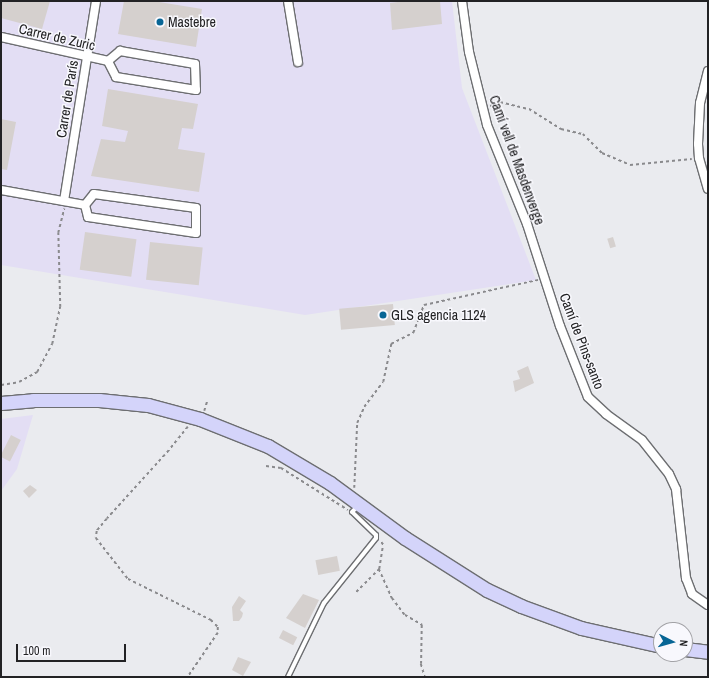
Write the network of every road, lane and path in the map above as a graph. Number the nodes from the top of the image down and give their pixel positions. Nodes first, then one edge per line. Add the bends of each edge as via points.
1 (96, 1) edge
2 (288, 1) edge
3 (462, 1) edge
4 (1, 37) edge
5 (87, 57) junction
6 (108, 61) junction
7 (298, 62) dead end
8 (708, 71) edge
9 (487, 125) junction
10 (699, 158) junction
11 (708, 189) edge
12 (1, 190) edge
13 (64, 202) junction
14 (85, 205) junction
15 (544, 279) junction
16 (1, 385) edge
17 (1, 403) edge
18 (192, 416) junction
19 (266, 466) dead end
20 (354, 492) dead end
21 (356, 508) junction
22 (376, 538) junction
23 (378, 569) junction
24 (356, 592) dead end
25 (708, 605) edge
26 (653, 644) edge
27 (693, 650) edge
28 (708, 652) edge
29 (188, 677) edge
30 (288, 677) edge
31 (425, 677) edge

1 - 5 street, Carrer de París
2 - 7 street
3 - 9 street, Camí vell de Masdenverge via 469,52
4 - 5 street, Carrer de Zuric
5 - 6 street, Carrer de Zuric
5 - 13 street, Carrer de París
6 - 6 street, Carrer de Zuric via 116,77 196,90 195,64 120,51
8 - 10 street via 700,102
9 - 10 path via 486,111 500,102 508,103 529,109 561,129 583,134 592,146 622,163 639,166
9 - 15 street, Camí vell de Masdenverge via 527,224
10 - 11 street
12 - 13 street
13 - 14 street
13 - 16 path via 58,233 60,307 52,344 37,372 19,382
14 - 14 street via 88,218 196,233 196,208 94,194
15 - 20 path via 424,305 413,333 391,344 383,382 364,407 357,423
15 - 25 street, Camí de Pins-santo via 588,397 606,414 642,440 673,481 678,502 686,578 692,594
17 - 18 main road via 100,400 148,405
18 - 21 main road via 268,446 330,483
18 - 29 path via 192,422 182,435 107,519 97,531 96,538 128,580 211,620 218,627 218,633
19 - 21 path via 282,468
21 - 22 lane
21 - 26 main road via 453,570 521,606 580,628
22 - 23 path via 383,545
22 - 30 lane via 324,603
23 - 24 path
23 - 31 path via 392,598 405,615 422,625 421,664
27 - 28 main road

